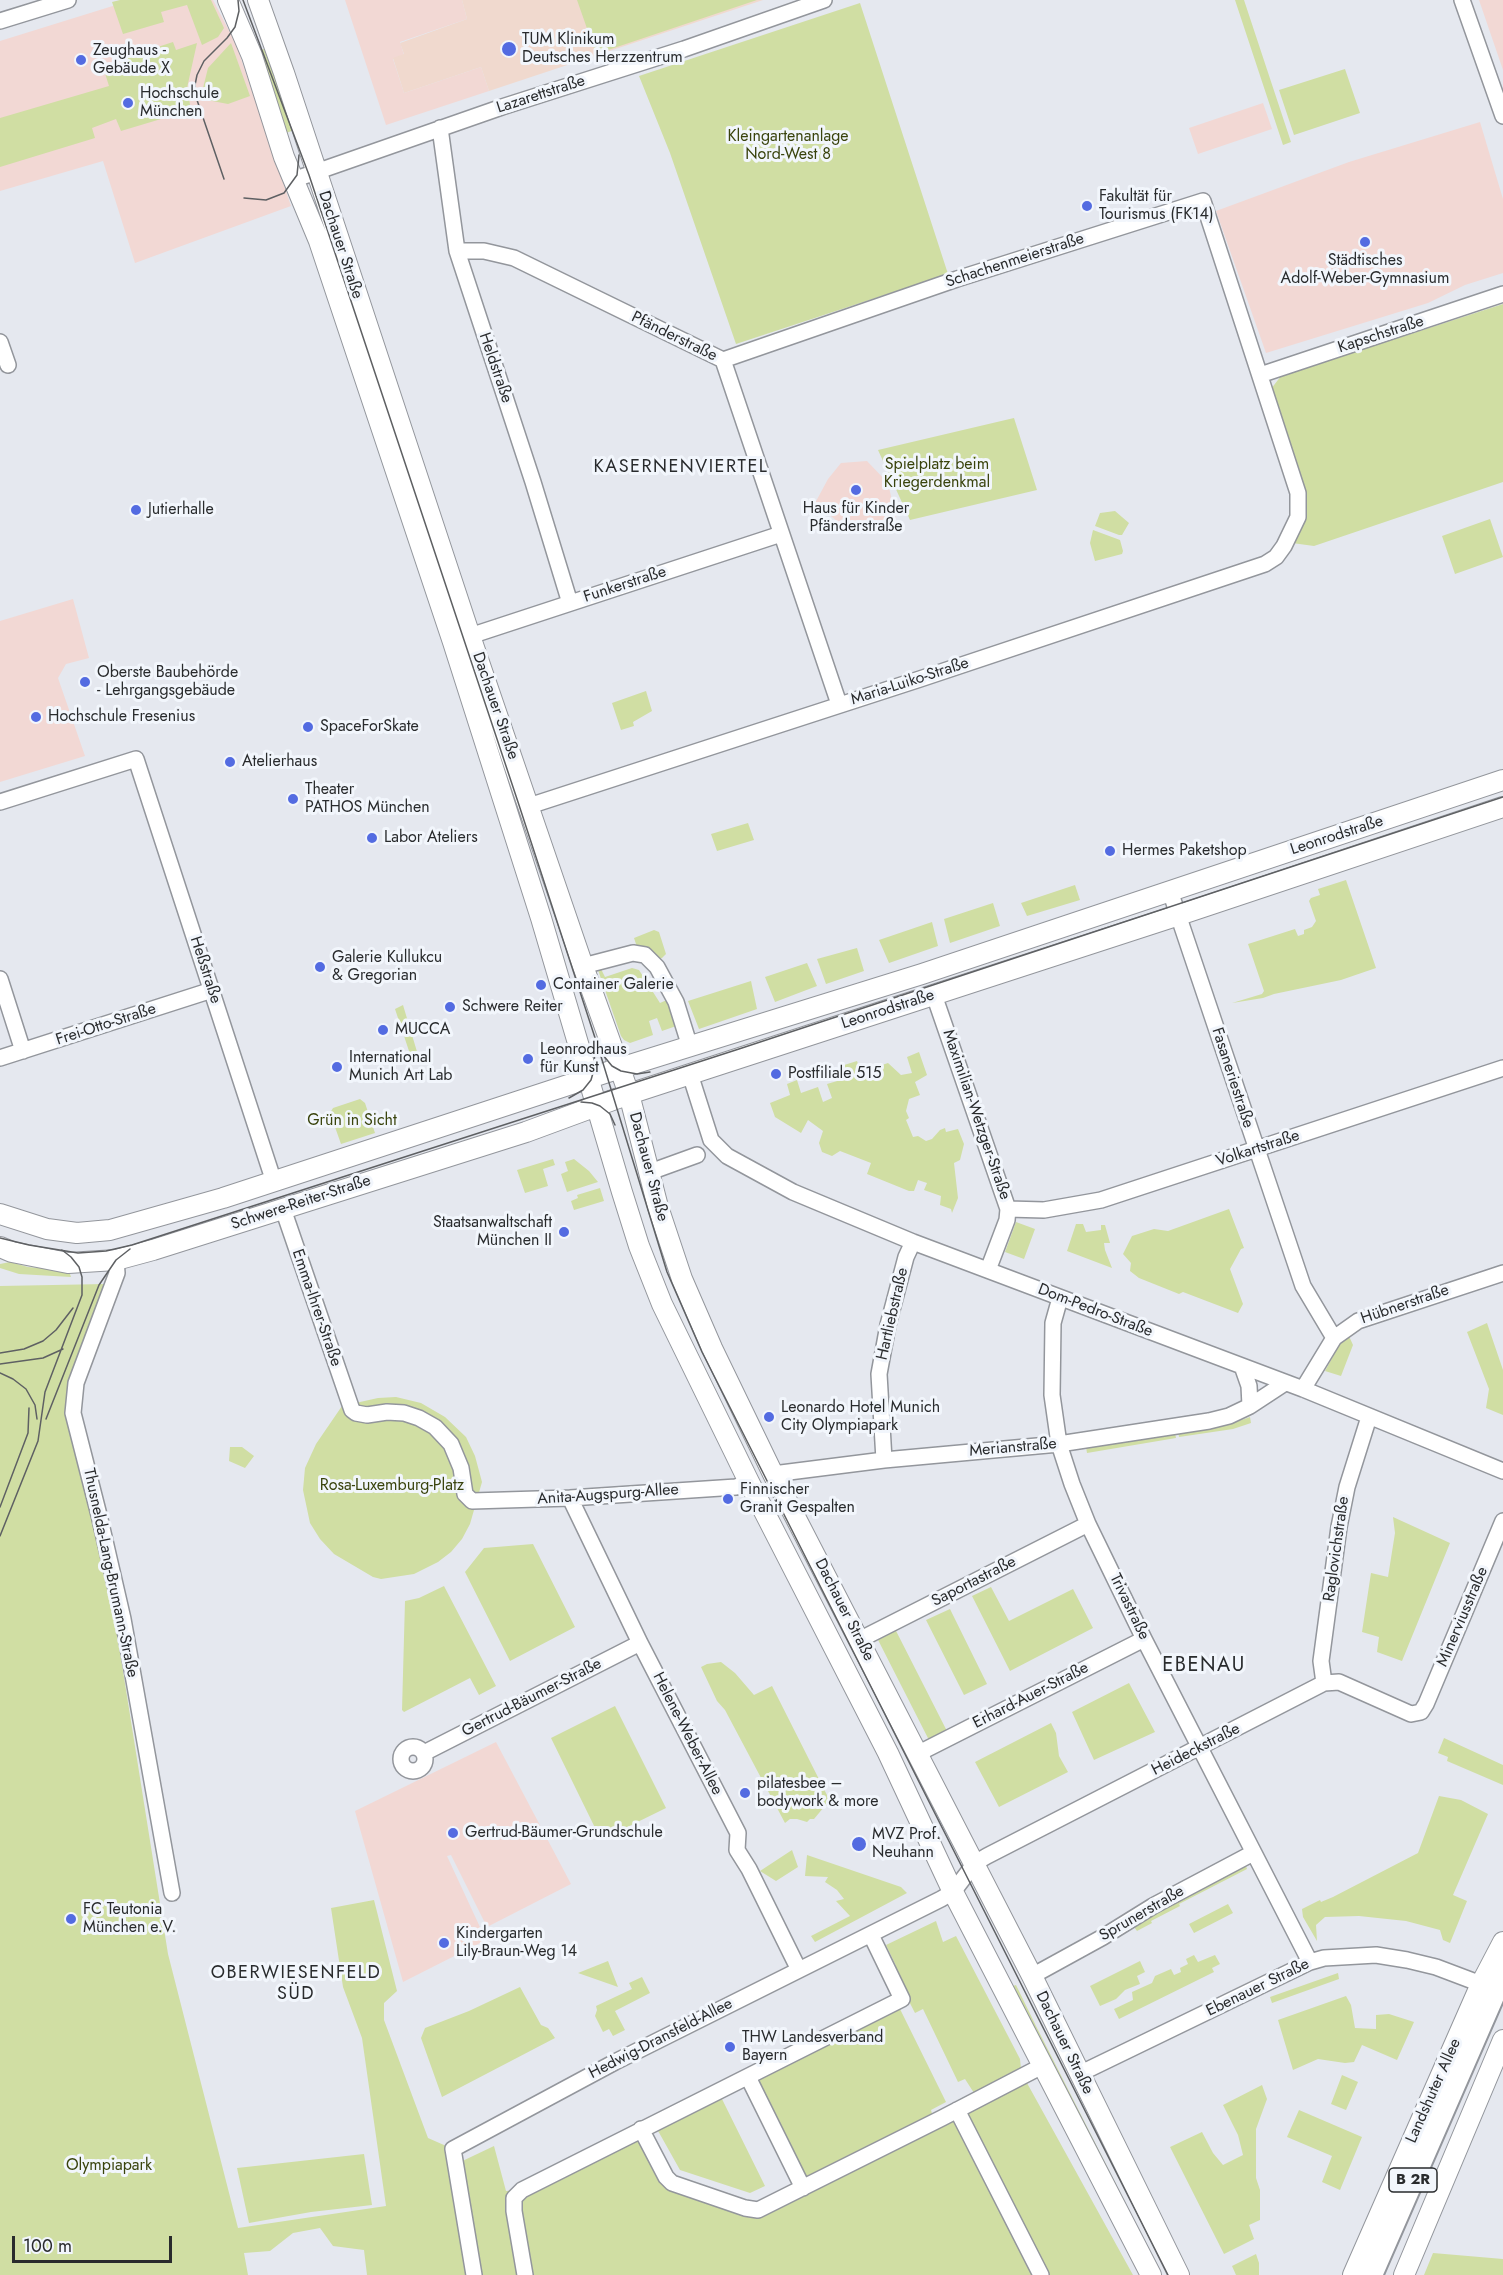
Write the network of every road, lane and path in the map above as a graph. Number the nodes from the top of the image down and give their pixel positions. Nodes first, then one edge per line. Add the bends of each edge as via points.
1 (69, 0) edge
2 (228, 0) edge
3 (258, 0) edge
4 (824, 0) edge
5 (1462, 0) edge
6 (0, 21) edge
7 (1503, 116) edge
8 (440, 128) junction
9 (316, 172) junction
10 (293, 180) junction
11 (457, 250) junction
12 (1503, 294) edge
13 (0, 342) edge
14 (723, 360) junction
15 (8, 365) dead end
16 (1260, 375) junction
17 (781, 534) junction
18 (1284, 546) joint
19 (570, 603) junction
20 (470, 636) junction
21 (839, 704) junction
22 (1503, 780) edge
23 (0, 802) edge
24 (529, 806) junction
25 (1503, 807) edge
26 (1170, 891) junction
27 (1179, 915) junction
28 (583, 966) junction
29 (0, 979) edge
30 (212, 990) junction
31 (934, 995) junction
32 (690, 1047) junction
33 (23, 1051) junction
34 (0, 1058) edge
35 (620, 1068) junction
36 (1503, 1068) edge
37 (690, 1074) junction
38 (590, 1079) junction
39 (629, 1094) junction
40 (597, 1107) junction
41 (711, 1140) junction
42 (1256, 1149) junction
43 (650, 1172) junction
44 (274, 1182) junction
45 (283, 1209) junction
46 (1008, 1209) junction
47 (0, 1214) edge
48 (913, 1242) junction
49 (0, 1247) edge
50 (116, 1260) junction
51 (988, 1270) junction
52 (1503, 1273) edge
53 (1060, 1298) junction
54 (1334, 1338) junction
55 (1242, 1366) junction
56 (1285, 1383) junction
57 (1303, 1389) junction
58 (1250, 1406) junction
59 (1369, 1417) junction
60 (1059, 1444) junction
61 (884, 1460) junction
62 (1503, 1471) edge
63 (774, 1474) junction
64 (749, 1482) junction
65 (467, 1498) joint
66 (570, 1498) junction
67 (1503, 1521) edge
68 (1088, 1524) junction
69 (1144, 1639) junction
70 (859, 1640) junction
71 (640, 1643) junction
72 (1324, 1683) junction
73 (1201, 1748) junction
74 (424, 1753) dead end
75 (919, 1753) junction
76 (1253, 1853) junction
77 (975, 1863) junction
78 (953, 1892) junction
79 (172, 1893) dead end
80 (871, 1935) junction
81 (1503, 1942) edge
82 (1310, 1962) junction
83 (799, 1970) junction
84 (1503, 1973) edge
85 (1032, 1976) junction
86 (1481, 1984) junction
87 (1503, 2010) edge
88 (1503, 2040) edge
89 (1044, 2065) junction
90 (1079, 2074) junction
91 (748, 2077) junction
92 (957, 2110) junction
93 (641, 2129) junction
94 (803, 2188) junction
95 (474, 2275) edge
96 (525, 2275) edge
97 (1041, 2275) edge
98 (1151, 2275) edge
99 (1179, 2275) edge
100 (1353, 2275) edge
101 (1371, 2275) edge
102 (1386, 2275) edge
103 (1404, 2275) edge

1 - 6 street
2 - 10 main road, Dachauer Straße via 252,56
3 - 9 main road, Dachauer Straße
4 - 8 street, Lazarettstraße
5 - 7 street
8 - 9 street, Lazarettstraße
8 - 11 street, Heldstraße
9 - 10 street, Lazarettstraße
9 - 20 main road, Dachauer Straße
10 - 38 main road, Dachauer Straße via 326,261 450,631
11 - 14 street, Pfänderstraße via 514,258
11 - 19 street, Heldstraße
12 - 16 street, Kapschstraße
13 - 15 street
14 - 16 street, Schachenmeierstraße via 957,279 1203,201
14 - 17 street, Pfänderstraße
16 - 18 street, Schachenmeierstraße via 1298,493 1298,517
17 - 19 street, Funkerstraße
17 - 21 street, Pfänderstraße
18 - 21 street, Maria-Luiko-Straße via 1264,564
19 - 20 street, Funkerstraße
20 - 24 main road, Dachauer Straße
21 - 24 street, Maria-Luiko-Straße
22 - 26 main road, Leonrodstraße
23 - 30 street, Heßstraße via 136,759
24 - 28 main road, Dachauer Straße
25 - 27 main road, Leonrodstraße
26 - 27 street
26 - 32 main road, Leonrodstraße
27 - 31 main road, Leonrodstraße
27 - 42 street, Fasaneriestraße
28 - 32 street via 633,953 645,955 657,967 676,1002
28 - 35 main road, Dachauer Straße
29 - 33 street
30 - 33 street, Frei-Otto-Straße
30 - 44 street, Heßstraße
31 - 37 main road, Leonrodstraße
31 - 46 street, Maximilian-Wetzger-Straße
32 - 35 main road, Leonrodstraße
33 - 34 street, Frei-Otto-Straße
35 - 38 main road, Leonrodstraße
35 - 39 main road, Dachauer Straße
36 - 42 street, Volkartstraße
37 - 39 main road, Leonrodstraße
37 - 41 street
38 - 40 main road, Dachauer Straße
38 - 44 main road, Schwere-Reiter-Straße
39 - 40 main road, Leonrodstraße
39 - 43 main road, Dachauer Straße
40 - 45 main road, Schwere-Reiter-Straße
40 - 64 main road, Dachauer Straße via 639,1246 662,1304
41 - 43 street via 699,1154
41 - 48 street, Dom-Pedro-Straße via 727,1156 793,1192
42 - 46 street, Volkartstraße via 1101,1200 1044,1210
42 - 54 street, Fasaneriestraße via 1302,1286
43 - 63 main road, Dachauer Straße via 682,1279
44 - 47 main road, Schwere-Reiter-Straße via 110,1230 77,1233 47,1229
45 - 50 main road, Schwere-Reiter-Straße
45 - 65 street, Emma-Ihrer-Straße via 349,1406 360,1414 387,1412 419,1418 444,1435 457,1456
46 - 51 street, Maximilian-Wetzger-Straße
48 - 51 street, Dom-Pedro-Straße
48 - 61 street, Hartliebstraße via 888,1325 879,1374
49 - 50 main road, Schwere-Reiter-Straße via 68,1263
50 - 79 street, Thusnelda-Lang-Brumann-Straße via 117,1273 76,1383 73,1413 123,1619
51 - 53 street, Dom-Pedro-Straße
52 - 54 street, Hübnerstraße via 1358,1320
53 - 55 street, Dom-Pedro-Straße
53 - 60 street, Trivastraße via 1053,1323 1051,1357
54 - 57 street, Hübnerstraße
55 - 56 street, Dom-Pedro-Straße
55 - 58 street
56 - 57 street, Dom-Pedro-Straße
56 - 58 street, Merianstraße
57 - 59 street, Dom-Pedro-Straße
58 - 60 street, Merianstraße via 1209,1421
59 - 62 street, Dom-Pedro-Straße
59 - 72 street, Raglovichstraße via 1339,1527 1322,1661
60 - 61 street, Merianstraße
60 - 68 street, Trivastraße
61 - 63 street, Merianstraße
63 - 70 main road, Dachauer Straße
64 - 66 street, Anita-Augspurg-Allee via 736,1487
64 - 78 main road, Dachauer Straße via 846,1669
65 - 66 street, Anita-Augspurg-Allee via 478,1502
66 - 71 street, Helene-Weber-Allee
67 - 72 street, Minerviusstraße via 1420,1712 1411,1714 1339,1682
68 - 69 street, Trivastraße
68 - 70 street, Saportastraße
69 - 73 street, Trivastraße
69 - 75 street, Erhard-Auer-Straße
70 - 75 main road, Dachauer Straße
71 - 74 street, Gertrud-Bäumer-Straße
71 - 83 street, Helene-Weber-Allee via 738,1833 737,1850
72 - 73 street, Heideckstraße
73 - 76 street, Trivastraße
73 - 77 street, Heideckstraße
75 - 77 main road, Dachauer Straße
76 - 82 street, Trivastraße
76 - 85 street, Sprunerstraße
77 - 78 street, Hedwig-Dransfeld-Allee
77 - 85 main road, Dachauer Straße
78 - 80 street, Hedwig-Dransfeld-Allee
78 - 89 main road, Dachauer Straße
80 - 83 street, Hedwig-Dransfeld-Allee
80 - 91 street via 902,1999
81 - 86 main road, Landshuter Allee
82 - 86 street, Ebenauer Straße via 1344,1955 1376,1955 1436,1966
82 - 90 street, Ebenauer Straße
83 - 95 street, Hedwig-Dransfeld-Allee via 453,2148
84 - 101 highway, Landshuter Allee / B 2R
85 - 90 main road, Dachauer Straße
86 - 100 main road, Landshuter Allee
87 - 102 highway, Landshuter Allee / B 2R
88 - 103 main road
89 - 92 street, Dachauer Straße
89 - 98 main road, Dachauer Straße
90 - 99 main road, Dachauer Straße
91 - 93 street
91 - 94 street
92 - 94 street, Dachauer Straße
92 - 97 street
93 - 94 street, Dachauer Straße via 666,2177 681,2187 759,2210
93 - 96 street via 514,2198

